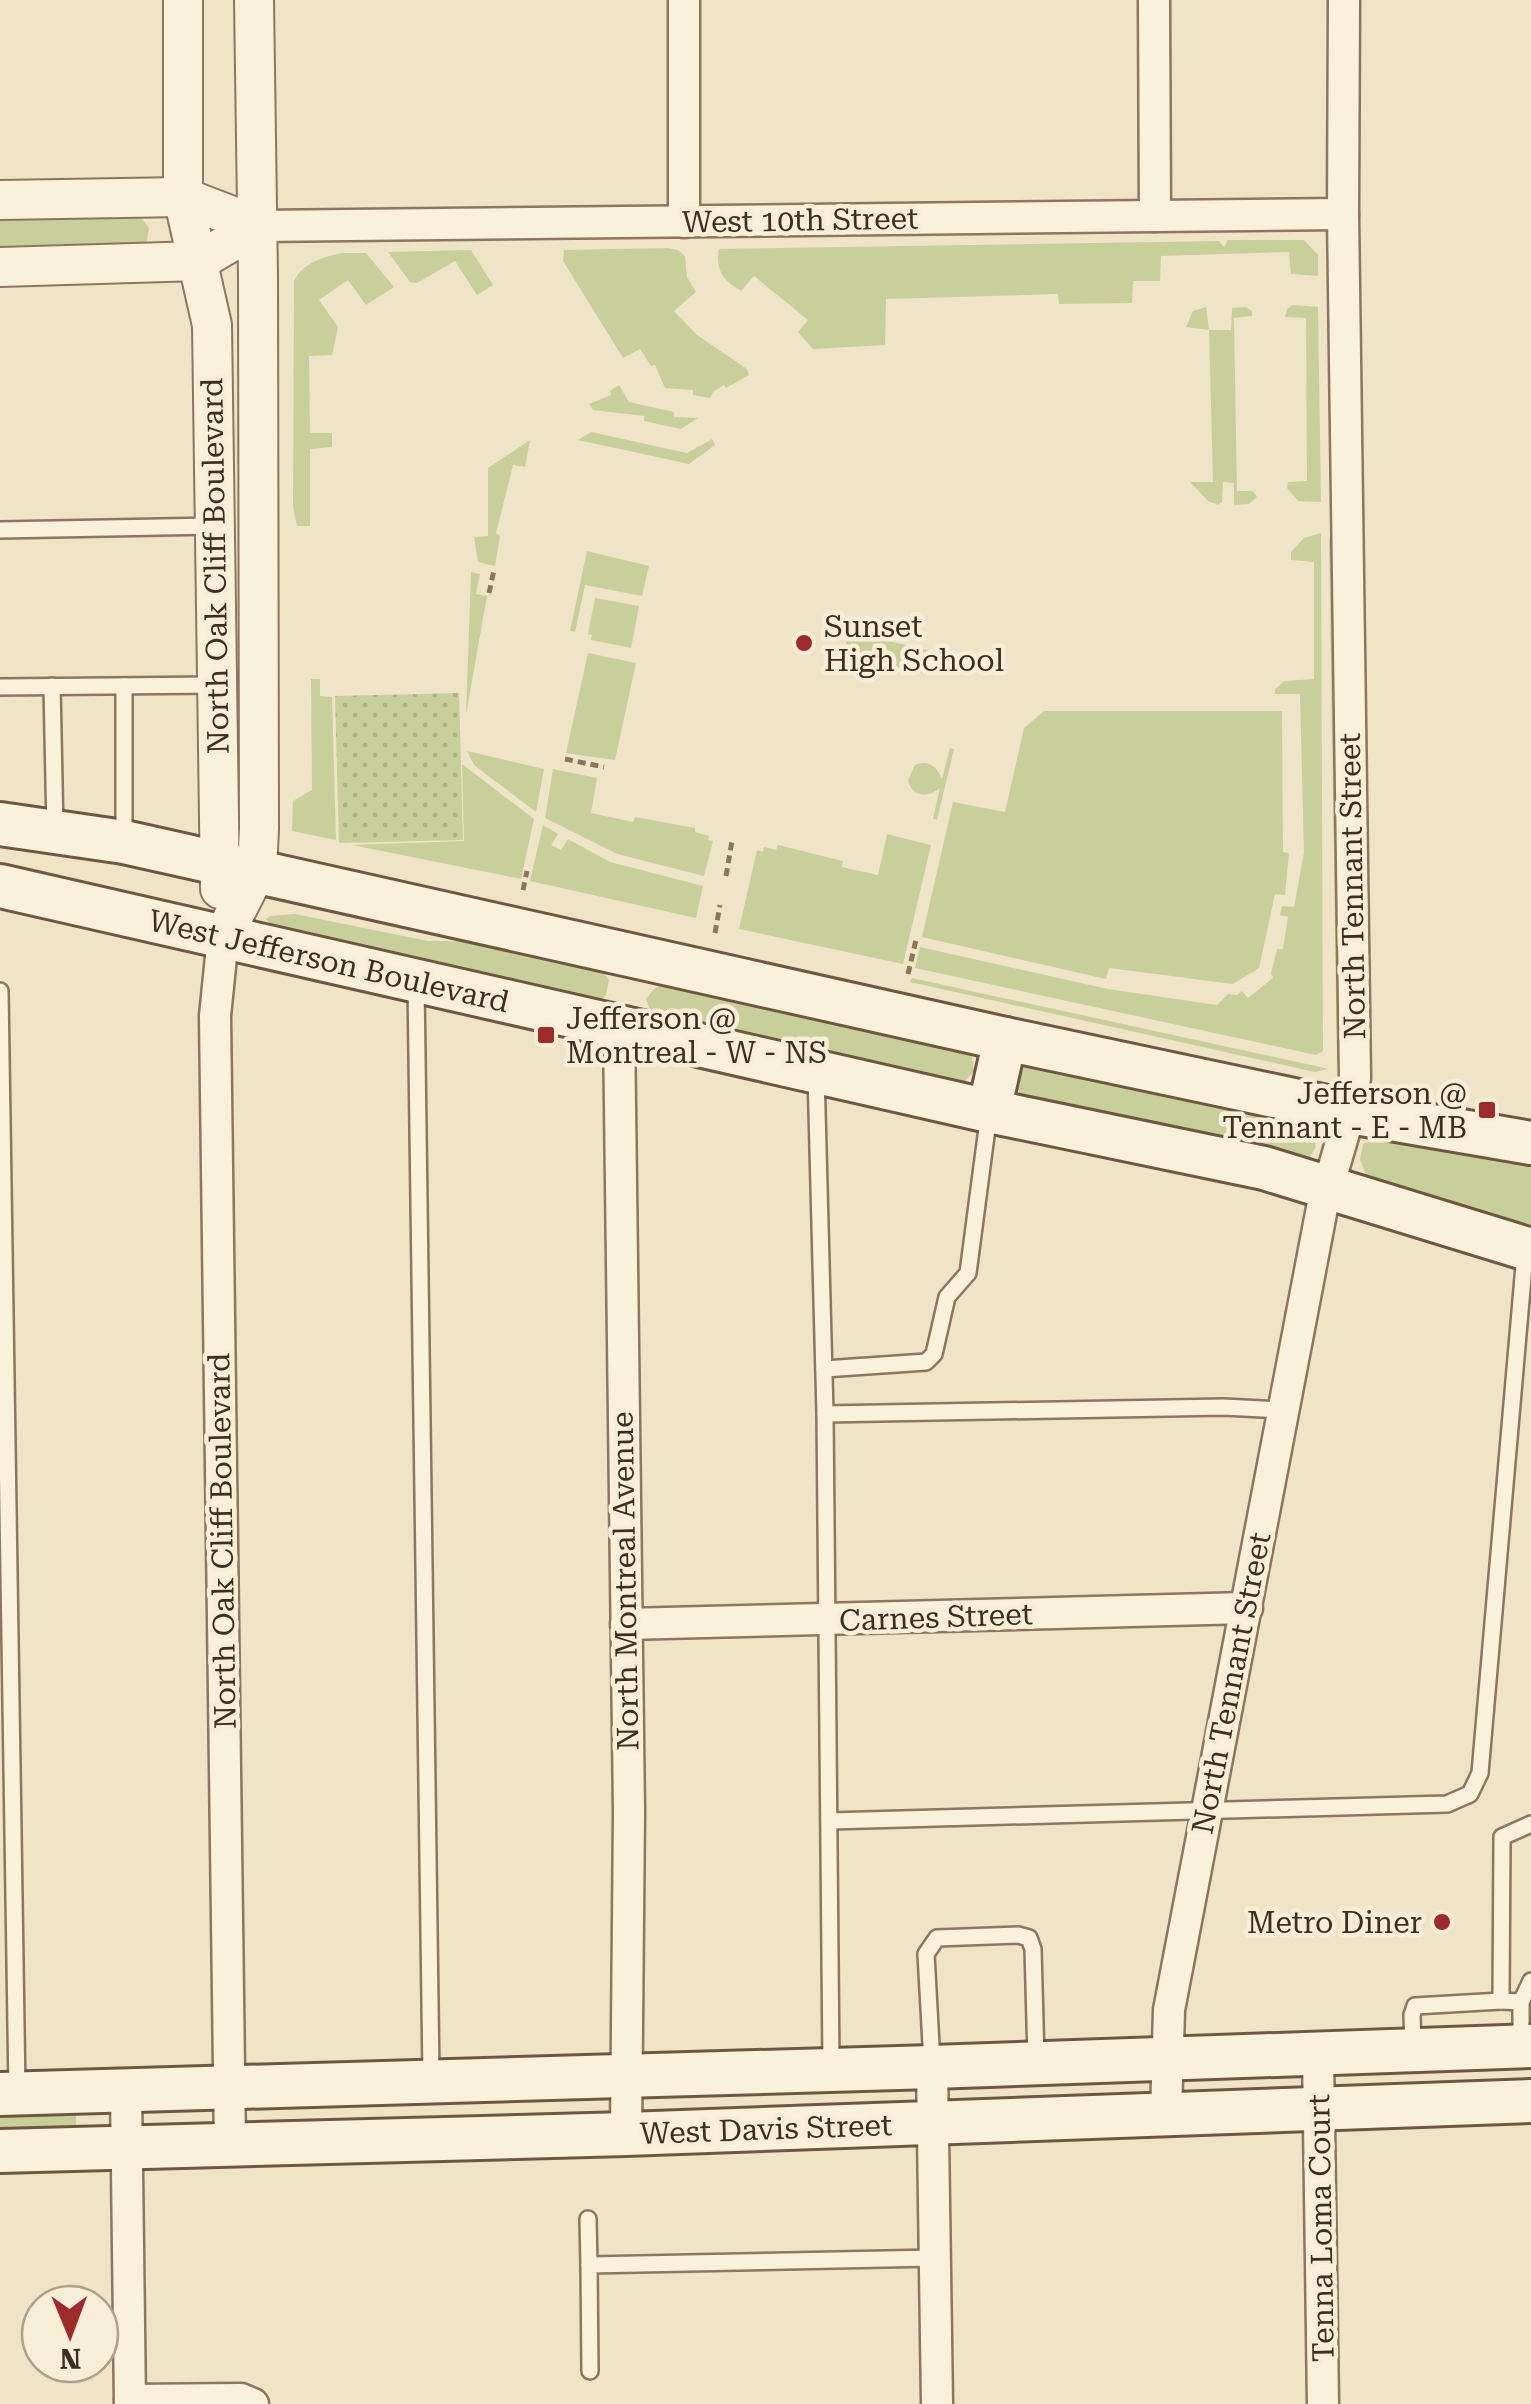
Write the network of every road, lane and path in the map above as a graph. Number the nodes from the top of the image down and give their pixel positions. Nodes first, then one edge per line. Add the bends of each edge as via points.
1 (183, 0) edge
2 (254, 0) edge
3 (684, 0) edge
4 (1154, 0) edge
5 (1344, 0) edge
6 (183, 198) junction
7 (0, 200) edge
8 (1342, 214) junction
9 (1155, 216) junction
10 (684, 222) junction
11 (258, 226) junction
12 (199, 261) junction
13 (0, 266) edge
14 (214, 526) junction
15 (0, 530) edge
16 (494, 570) dead end
17 (489, 592) dead end
18 (216, 685) junction
19 (52, 686) junction
20 (124, 686) junction
21 (0, 687) edge
22 (565, 759) dead end
23 (604, 767) dead end
24 (0, 824) edge
25 (55, 830) junction
26 (124, 842) junction
27 (732, 842) dead end
28 (238, 866) junction
29 (527, 871) dead end
30 (726, 876) dead end
31 (0, 886) edge
32 (523, 890) dead end
33 (720, 905) dead end
34 (714, 933) dead end
35 (223, 937) junction
36 (916, 940) dead end
37 (644, 960) junction
38 (908, 974) dead end
39 (416, 981) junction
40 (0, 990) edge
41 (620, 1027) junction
42 (1005, 1039) junction
43 (816, 1072) junction
44 (989, 1111) junction
45 (1350, 1112) junction
46 (1531, 1143) edge
47 (1329, 1186) junction
48 (1529, 1250) edge
49 (824, 1369) junction
50 (1283, 1410) junction
51 (825, 1414) junction
52 (1247, 1608) junction
53 (827, 1621) junction
54 (626, 1624) junction
55 (1205, 1812) junction
56 (830, 1821) junction
57 (1531, 1824) edge
58 (1531, 1981) edge
59 (1500, 2002) junction
60 (1520, 2002) junction
61 (1526, 2046) edge
62 (1413, 2050) junction
63 (1318, 2052) junction
64 (1166, 2059) junction
65 (1036, 2063) junction
66 (932, 2067) junction
67 (832, 2069) junction
68 (626, 2074) junction
69 (431, 2080) junction
70 (229, 2086) junction
71 (126, 2090) junction
72 (8, 2094) edge
73 (1531, 2101) edge
74 (1320, 2107) junction
75 (1166, 2114) junction
76 (933, 2122) junction
77 (626, 2134) junction
78 (230, 2145) junction
79 (126, 2148) junction
80 (0, 2151) edge
81 (588, 2219) dead end
82 (935, 2258) junction
83 (589, 2265) junction
84 (590, 2371) dead end
85 (130, 2402) edge
86 (253, 2404) edge
87 (937, 2404) edge
88 (1323, 2404) edge

1 - 6 street, North Oak Cliff Boulevard
2 - 11 street, North Oak Cliff Boulevard
3 - 10 street
4 - 9 street
5 - 8 street, North Tennant Street
6 - 7 street, West 10th Street
6 - 11 street, West 10th Street
6 - 12 street, North Oak Cliff Boulevard
8 - 9 street, West 10th Street
8 - 45 street, North Tennant Street via 1356,1078
9 - 10 street, West 10th Street
10 - 11 street, West 10th Street
11 - 12 street
11 - 28 street, North Oak Cliff Boulevard
12 - 13 street
12 - 14 street, North Oak Cliff Boulevard via 212,326
14 - 15 lane
14 - 18 street, North Oak Cliff Boulevard
16 - 17 path
18 - 20 lane
18 - 28 street, North Oak Cliff Boulevard
19 - 20 lane
19 - 21 lane
19 - 25 lane
20 - 26 lane
22 - 23 path
24 - 25 main road
25 - 26 main road
26 - 28 main road
27 - 30 path
28 - 35 street, North Oak Cliff Boulevard
28 - 37 main road
29 - 32 path
31 - 35 main road, West Jefferson Boulevard
33 - 34 path
35 - 39 main road, West Jefferson Boulevard
35 - 70 street, North Oak Cliff Boulevard via 215,1016
36 - 38 path
37 - 41 main road
37 - 42 main road
39 - 41 main road, West Jefferson Boulevard
39 - 69 lane
40 - 72 lane
41 - 43 main road, West Jefferson Boulevard
41 - 54 street, North Montreal Avenue
42 - 44 main road
42 - 45 main road
43 - 44 main road, West Jefferson Boulevard
43 - 49 lane
44 - 47 main road, West Jefferson Boulevard
44 - 49 lane via 968,1273 947,1297 934,1354 926,1362
45 - 46 main road
45 - 47 street, North Tennant Street
47 - 48 main road, West Jefferson Boulevard
47 - 50 street, North Tennant Street
48 - 55 lane via 1480,1773 1470,1794 1448,1804
49 - 51 lane
50 - 51 lane
50 - 52 street, North Tennant Street
51 - 53 lane
52 - 53 street, Carnes Street
52 - 55 street, North Tennant Street
53 - 54 street, Carnes Street
53 - 56 lane
54 - 68 street, North Montreal Avenue
55 - 56 lane
55 - 64 street, North Tennant Street
56 - 67 lane
57 - 59 lane via 1502,1837
58 - 60 lane
59 - 60 lane
59 - 62 lane via 1415,2006
60 - 61 lane
61 - 62 main road, West Davis Street
62 - 63 main road, West Davis Street
63 - 64 main road, West Davis Street
63 - 74 street, Tenna Loma Court
64 - 65 main road, West Davis Street
64 - 75 street, North Tennant Street
65 - 66 main road, West Davis Street
65 - 66 lane via 1029,1938 938,1938 926,1954
66 - 67 main road, West Davis Street
66 - 76 street
67 - 68 main road, West Davis Street
68 - 69 main road, West Davis Street
68 - 77 street, North Montreal Avenue
69 - 70 main road, West Davis Street
70 - 71 main road, West Davis Street
70 - 78 street, North Oak Cliff Boulevard
71 - 72 main road, West Davis Street
71 - 79 street
73 - 74 main road, West Davis Street
74 - 75 main road, West Davis Street
74 - 88 street, Tenna Loma Court
75 - 76 main road, West Davis Street
76 - 77 main road, West Davis Street
76 - 82 street
77 - 78 main road, West Davis Street
78 - 79 main road, West Davis Street
79 - 80 main road, West Davis Street
79 - 85 street
81 - 83 lane
82 - 83 lane
82 - 87 street
83 - 84 lane
85 - 86 street

